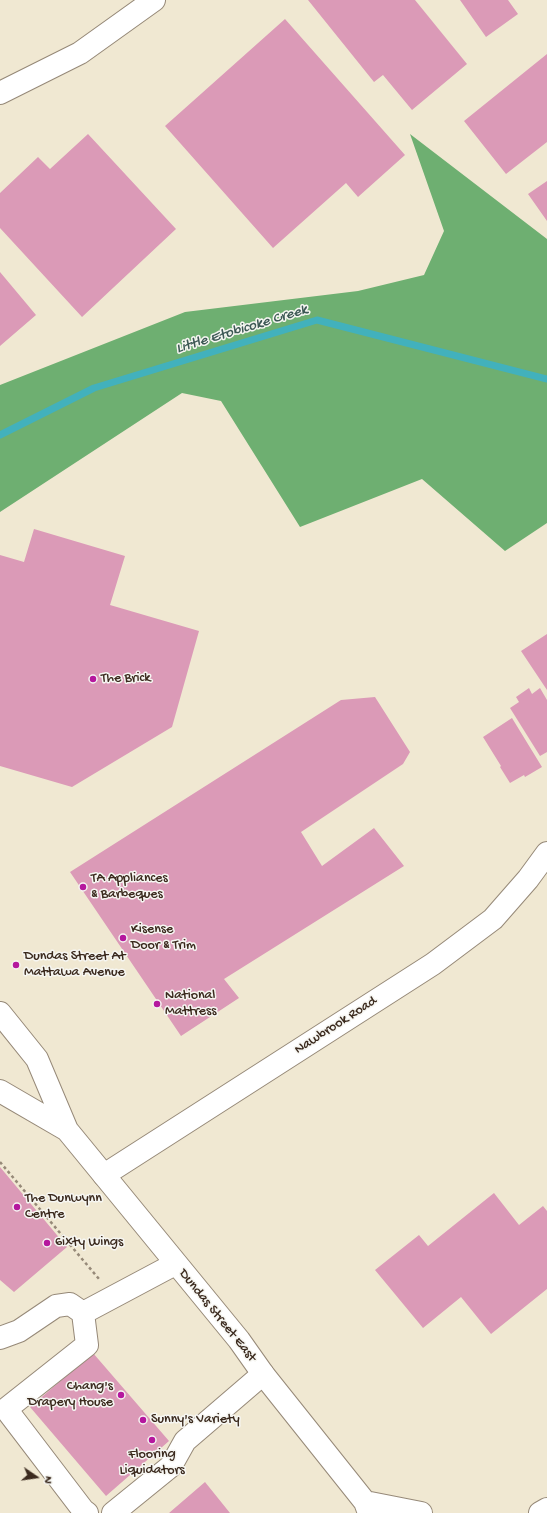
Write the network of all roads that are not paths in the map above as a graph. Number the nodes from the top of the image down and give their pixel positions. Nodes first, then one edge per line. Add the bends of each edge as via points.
1 (154, 0) edge
2 (0, 93) edge
3 (547, 853) edge
4 (0, 1013) edge
5 (0, 1091) edge
6 (67, 1130) junction
7 (104, 1175) junction
8 (175, 1264) junction
9 (84, 1313) junction
10 (0, 1338) edge
11 (263, 1374) junction
12 (367, 1508) edge
13 (547, 1509) edge
14 (87, 1513) edge
15 (113, 1513) edge
16 (420, 1513) edge
17 (540, 1513) edge

1 - 2 main road via 80,53
3 - 7 main road, Nawbrook Road via 493,919 433,964
4 - 6 main road, Dundas Street East via 37,1059
5 - 6 main road, Dundas Street East
6 - 7 main road, Dundas Street East
7 - 8 main road, Dundas Street East
8 - 9 main road
8 - 11 main road, Dundas Street East via 239,1340
9 - 10 main road via 70,1304 56,1306 19,1331
9 - 14 main road via 86,1345 6,1409
11 - 12 main road, Dundas Street East
11 - 15 main road via 186,1441 171,1466
12 - 16 main road, Dundas Street East
13 - 17 main road

